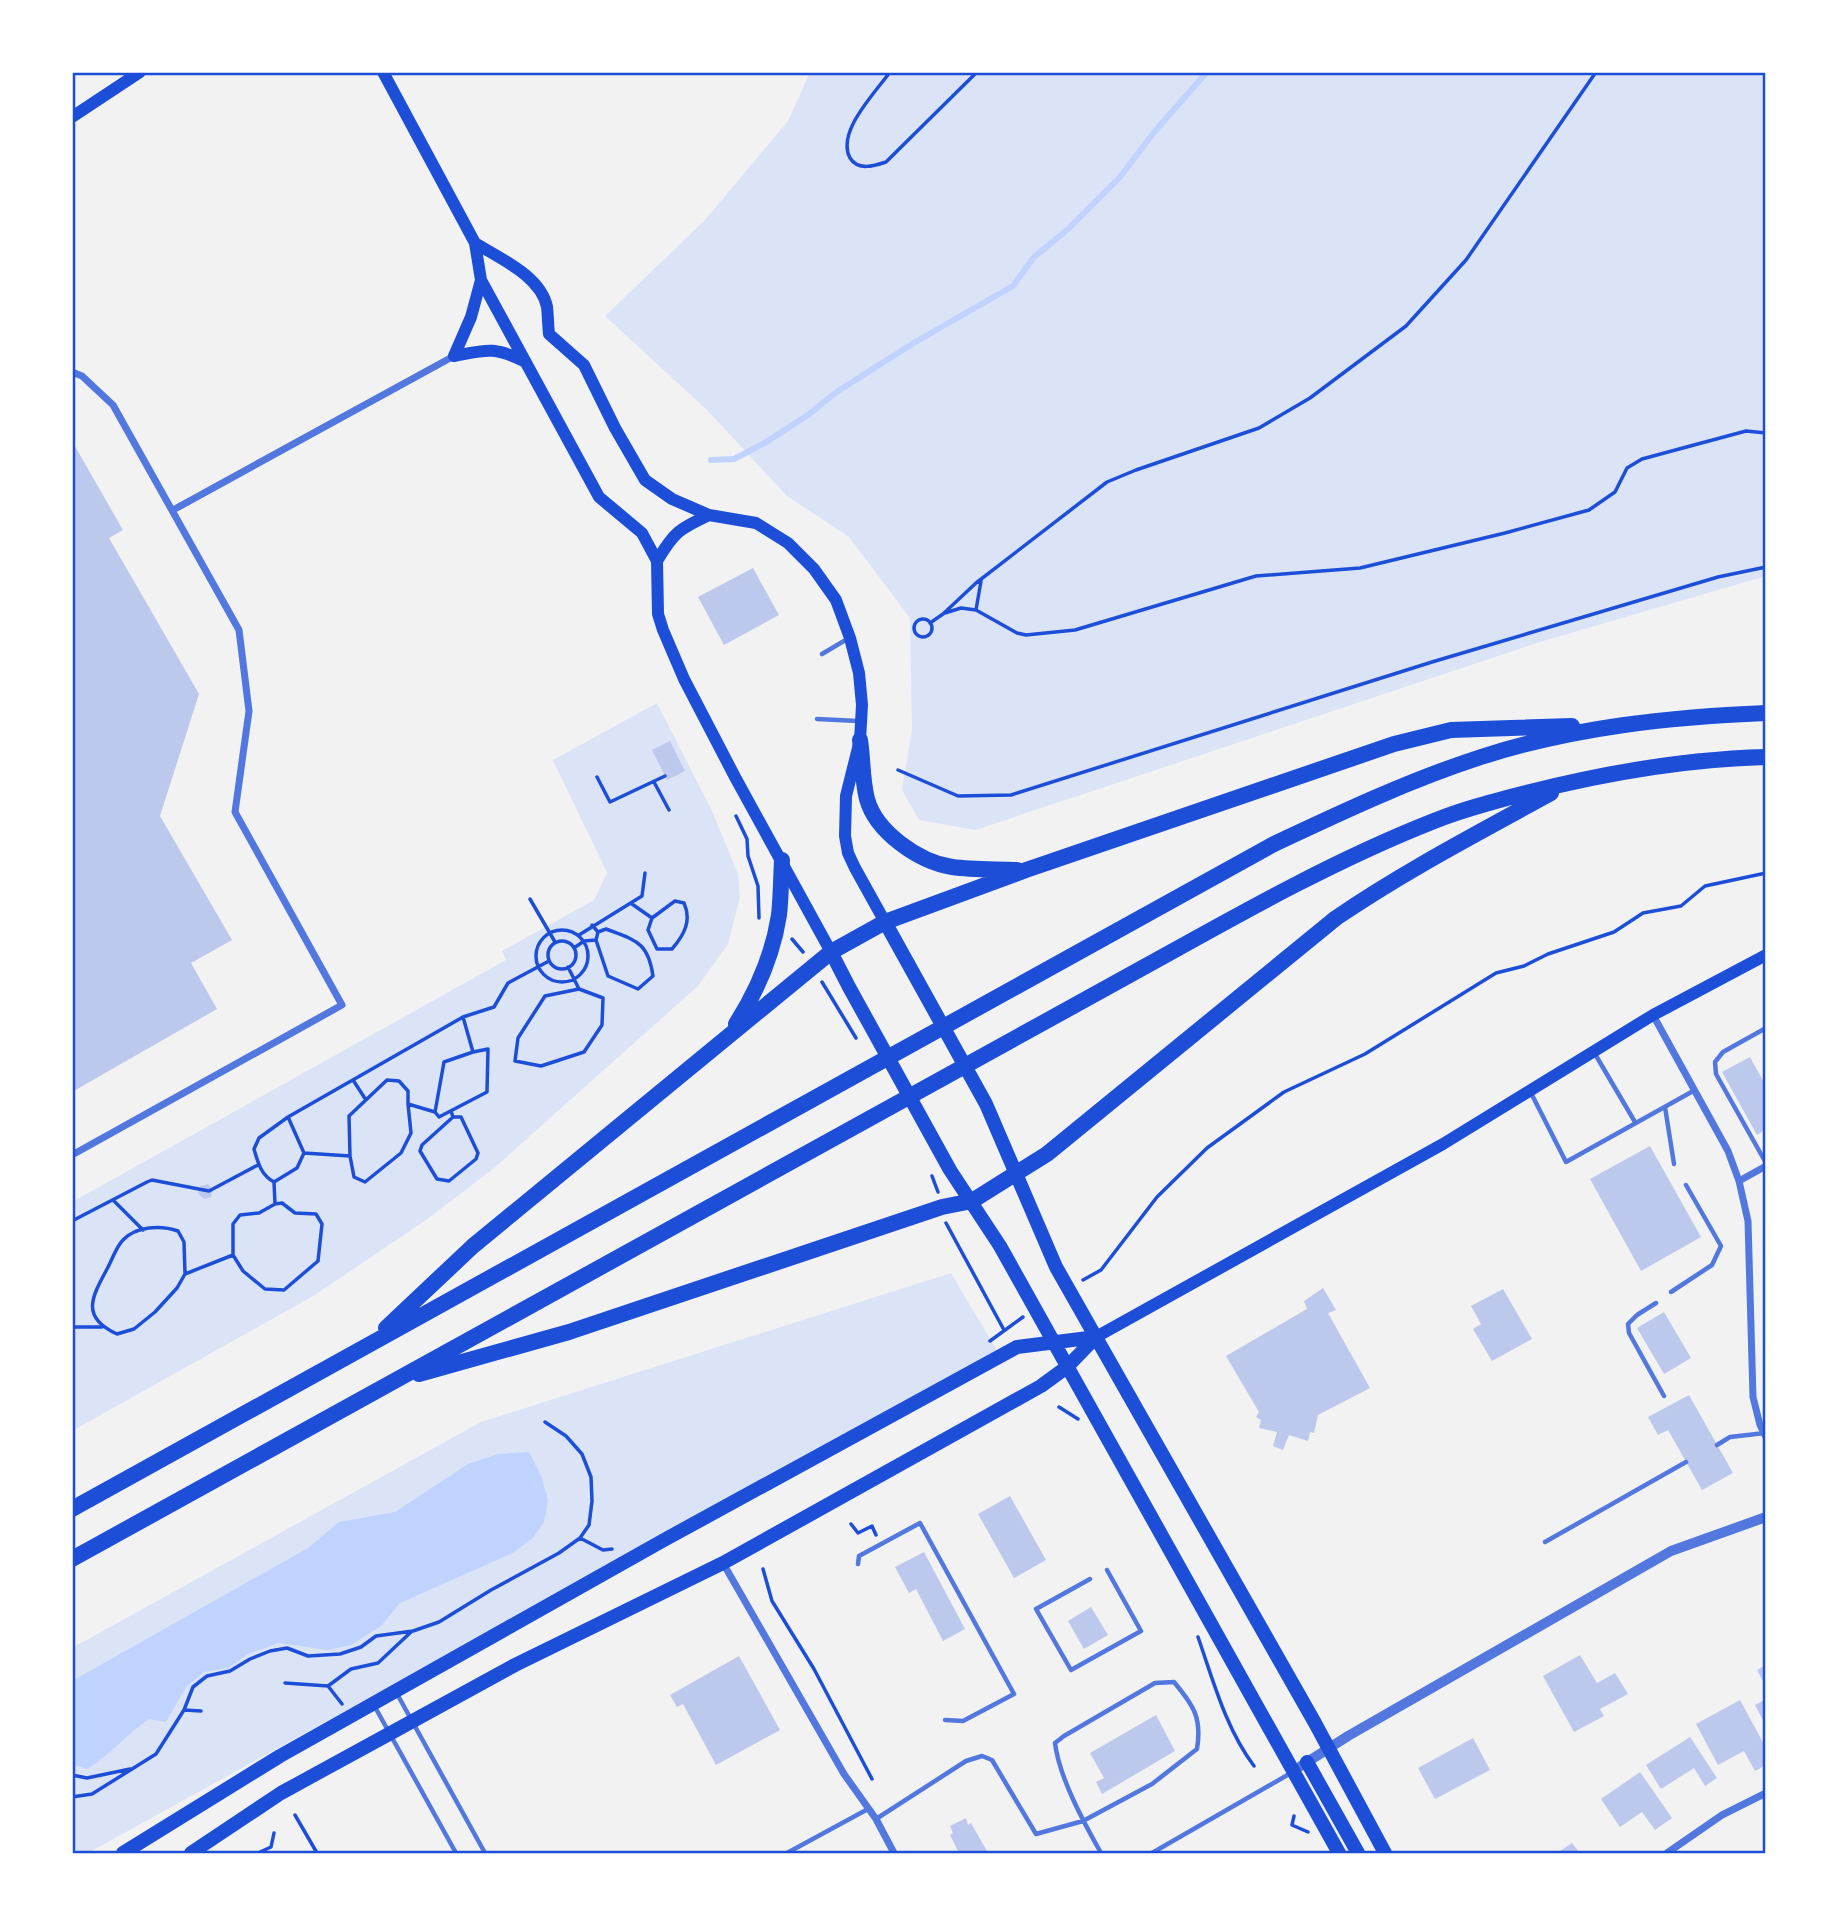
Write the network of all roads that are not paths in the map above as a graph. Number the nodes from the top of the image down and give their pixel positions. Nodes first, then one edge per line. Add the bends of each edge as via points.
1 (383, 72) edge
2 (140, 73) edge
3 (72, 117) edge
4 (475, 243) junction
5 (481, 280) junction
6 (454, 356) junction
7 (525, 361) junction
8 (72, 372) edge
9 (173, 510) junction
10 (709, 515) junction
11 (657, 561) junction
12 (850, 638) junction
13 (822, 654) dead end
14 (1766, 713) edge
15 (817, 719) dead end
16 (861, 721) junction
17 (1620, 724) junction
18 (860, 740) junction
19 (1766, 757) edge
20 (1573, 781) junction
21 (782, 860) junction
22 (1026, 870) junction
23 (885, 922) junction
24 (831, 952) junction
25 (1766, 955) edge
26 (1653, 1015) junction
27 (1766, 1028) edge
28 (729, 1035) junction
29 (1594, 1052) junction
30 (1695, 1090) junction
31 (1529, 1091) junction
32 (1665, 1107) junction
33 (1635, 1122) junction
34 (72, 1155) edge
35 (1674, 1164) dead end
36 (1766, 1164) edge
37 (1016, 1174) junction
38 (1739, 1181) junction
39 (1686, 1185) dead end
40 (972, 1201) junction
41 (1671, 1292) dead end
42 (1656, 1303) dead end
43 (1096, 1337) junction
44 (1054, 1341) junction
45 (368, 1344) junction
46 (1067, 1367) junction
47 (393, 1381) junction
48 (1664, 1396) dead end
49 (1765, 1435) edge
50 (1717, 1445) dead end
51 (1686, 1462) dead end
52 (72, 1509) edge
53 (1766, 1517) edge
54 (1545, 1542) dead end
55 (72, 1559) edge
56 (723, 1563) junction
57 (858, 1564) dead end
58 (1107, 1570) dead end
59 (1090, 1580) dead end
60 (396, 1691) junction
61 (373, 1703) junction
62 (945, 1720) dead end
63 (412, 1721) junction
64 (389, 1734) junction
65 (1327, 1749) junction
66 (1307, 1762) junction
67 (1294, 1770) junction
68 (1766, 1793) edge
69 (868, 1809) junction
70 (876, 1819) junction
71 (1083, 1821) junction
72 (123, 1853) edge
73 (191, 1853) edge
74 (456, 1853) edge
75 (485, 1853) edge
76 (787, 1853) edge
77 (894, 1853) edge
78 (1101, 1853) edge
79 (1152, 1853) edge
80 (1339, 1853) edge
81 (1357, 1853) edge
82 (1385, 1853) edge
83 (1667, 1853) edge

1 - 4 main road
2 - 3 main road
4 - 5 main road
4 - 10 main road via 541,291 549,334 584,365 645,480 672,499
5 - 6 main road
5 - 7 main road
6 - 7 main road via 487,349 505,351
6 - 9 street
7 - 11 main road via 598,497 642,533
8 - 9 street via 113,405
9 - 34 street via 239,630 249,711 235,812 342,1005
10 - 11 main road via 681,528
10 - 12 main road via 756,523 788,543 836,600
11 - 21 main road via 658,614 663,630
12 - 13 lane
12 - 16 main road via 859,673
14 - 17 highway
15 - 16 lane
16 - 18 main road
17 - 22 highway via 1451,730 1417,738
17 - 45 highway via 1483,756 1401,786 1274,844
18 - 22 highway via 867,798 881,826 894,839 912,852 950,867
18 - 23 main road via 846,796 845,836 848,853
19 - 20 highway via 1714,758
20 - 37 highway via 1424,863 1336,918
20 - 47 highway via 1437,820 1292,886
21 - 24 main road
21 - 28 highway via 779,916 766,962 754,996
22 - 23 highway
23 - 24 highway
23 - 37 main road via 986,1104
24 - 28 highway
24 - 40 main road
25 - 26 main road
26 - 29 main road
26 - 30 street
27 - 36 lane via 1714,1062 1716,1074
28 - 45 highway via 473,1246
29 - 31 main road
29 - 33 lane
30 - 32 lane
30 - 38 street
31 - 33 lane via 1566,1162
31 - 43 main road via 1443,1144
32 - 33 lane
32 - 35 lane
36 - 38 street
37 - 40 highway
37 - 43 main road via 1041,1236
38 - 49 street via 1748,1221 1753,1397
39 - 41 lane via 1721,1246 1712,1265
40 - 44 main road
40 - 47 highway via 942,1207 569,1332
42 - 48 lane via 1628,1324
43 - 44 main road
43 - 46 main road
43 - 65 main road
44 - 46 main road
44 - 60 main road via 1017,1347
45 - 52 highway
46 - 56 main road via 1041,1387
46 - 67 main road
47 - 55 highway
49 - 50 lane via 1730,1437
51 - 54 lane
53 - 65 street via 1671,1551
56 - 63 main road via 514,1665
56 - 69 street
57 - 62 lane via 859,1556 920,1523 1014,1693 962,1721
58 - 59 lane via 1141,1631 1071,1670 1036,1609
60 - 61 main road
60 - 63 lane
61 - 64 lane
61 - 72 main road
63 - 64 main road
63 - 75 lane
64 - 73 main road via 281,1793
64 - 74 lane
65 - 66 street
65 - 82 main road
66 - 67 street
66 - 81 main road
67 - 79 lane
67 - 80 main road
68 - 83 street
69 - 70 street
69 - 76 lane
70 - 71 lane via 966,1761 982,1756 992,1760 1036,1834
70 - 77 street
71 - 71 lane via 1152,1784 1197,1749 1200,1728 1192,1704 1174,1682 1155,1683 1055,1743
71 - 78 lane

